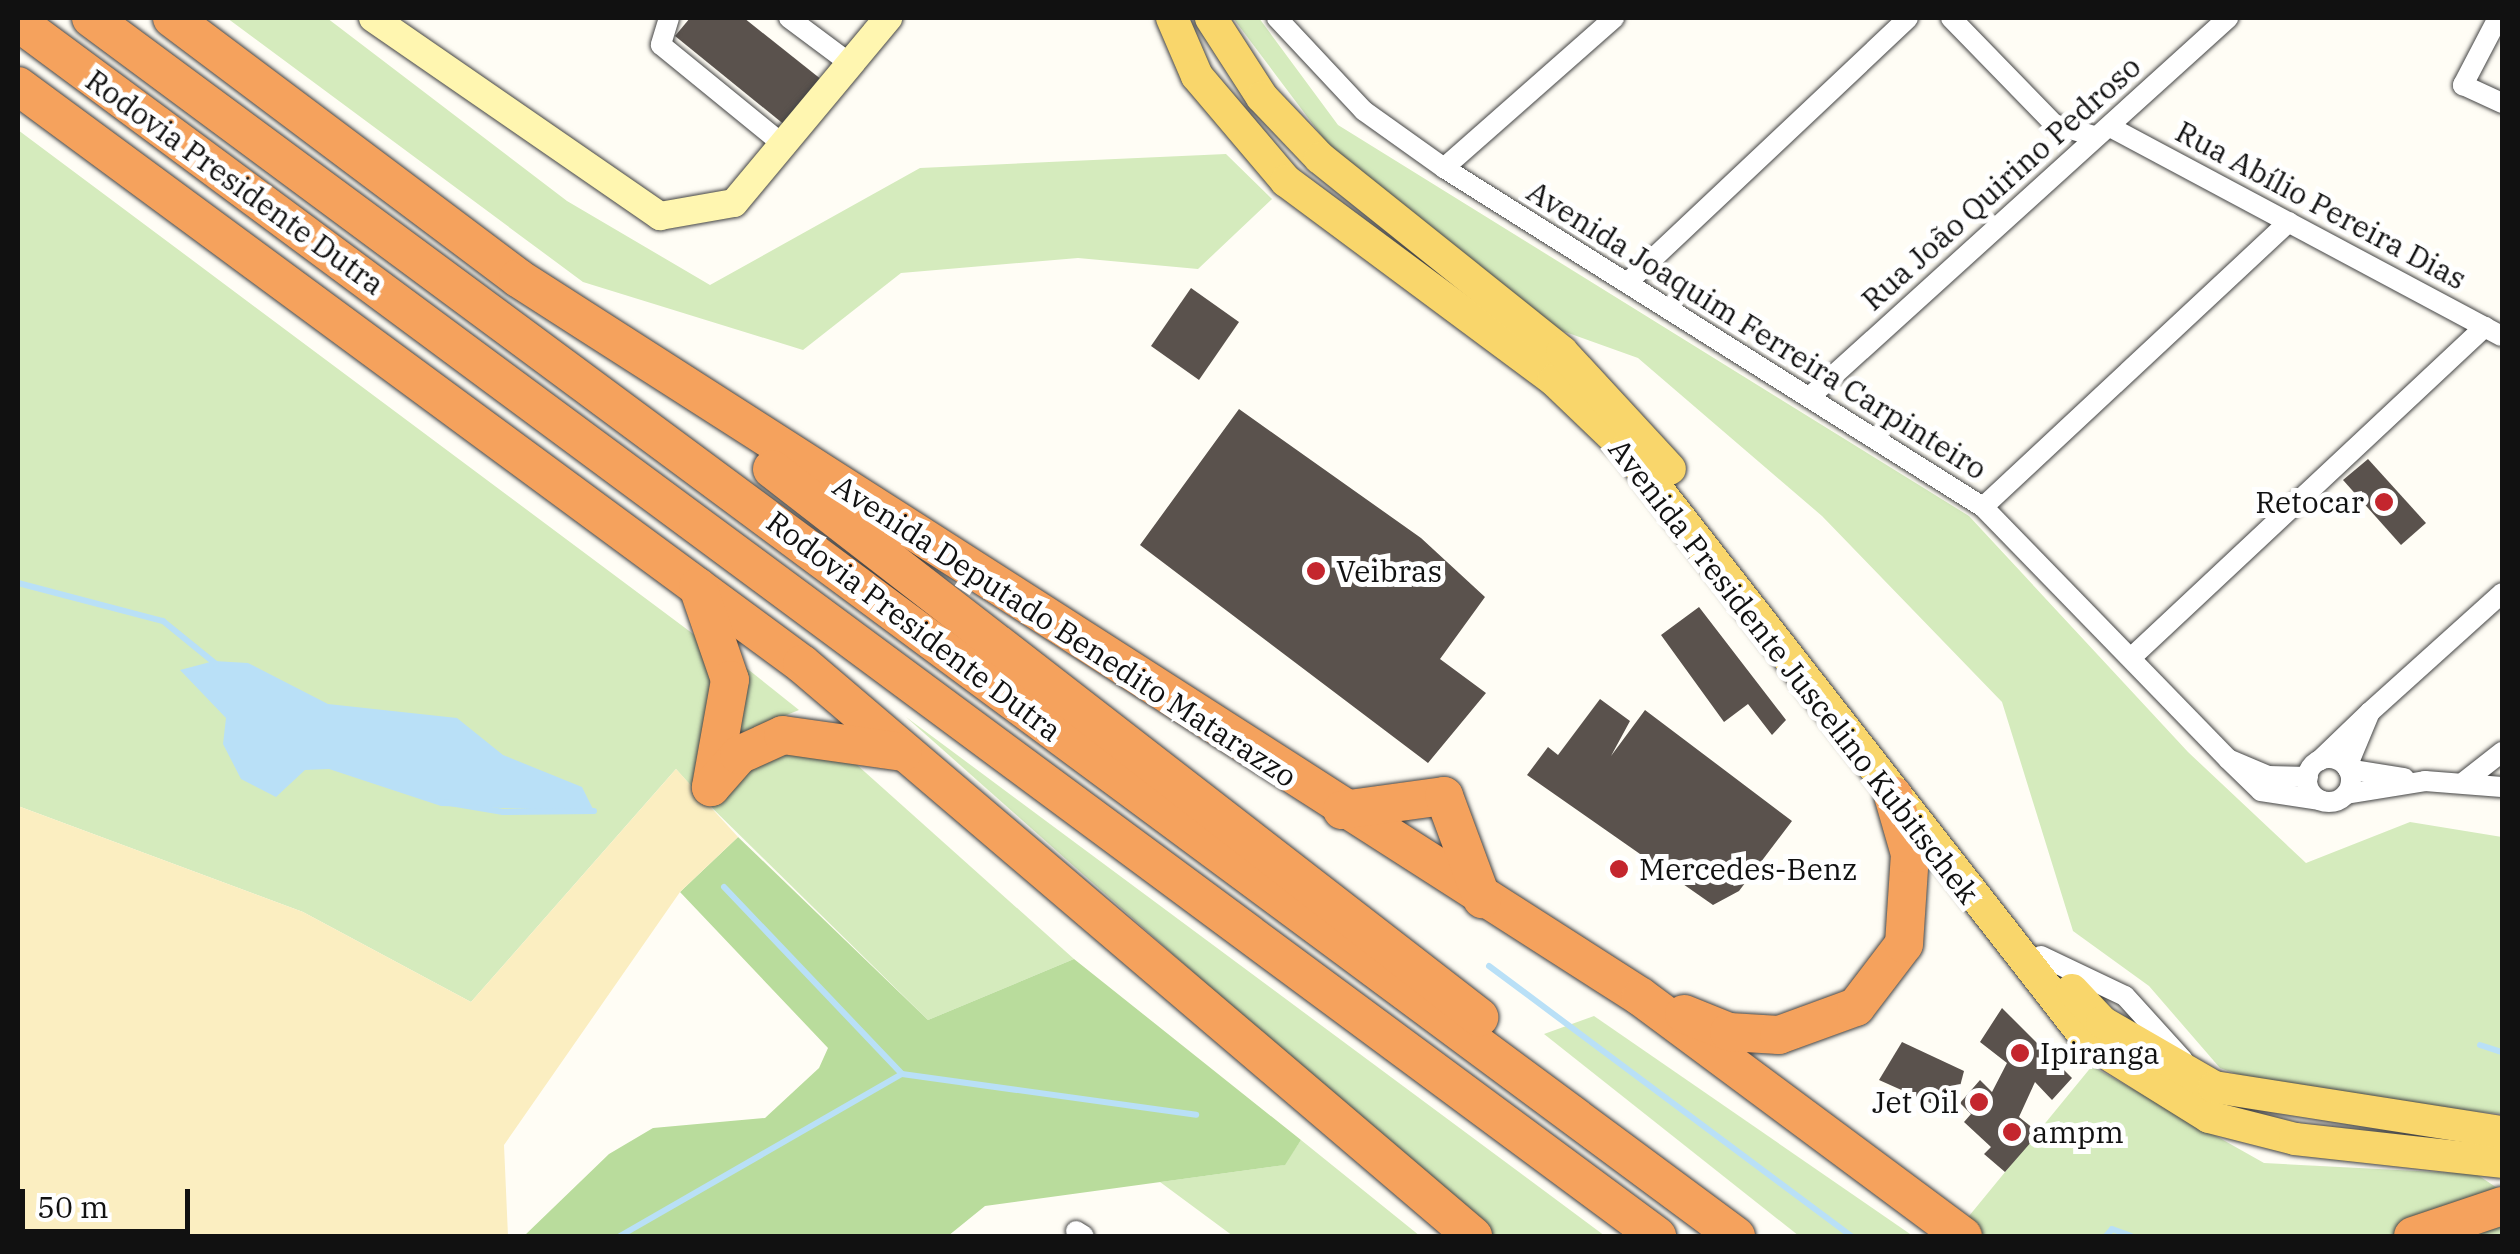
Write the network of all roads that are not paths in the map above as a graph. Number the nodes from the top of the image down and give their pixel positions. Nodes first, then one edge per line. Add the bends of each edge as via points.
1 (91, 18) edge
2 (172, 18) edge
3 (373, 18) edge
4 (669, 18) edge
5 (789, 18) edge
6 (888, 18) edge
7 (1172, 18) edge
8 (1212, 18) edge
9 (1614, 18) edge
10 (1908, 18) edge
11 (1951, 18) edge
12 (2228, 18) edge
13 (2498, 18) edge
14 (1284, 20) edge
15 (18, 22) edge
16 (403, 26) edge
17 (848, 62) junction
18 (18, 86) edge
19 (2502, 103) edge
20 (2102, 131) junction
21 (786, 148) junction
22 (1444, 168) junction
23 (2289, 222) junction
24 (518, 278) junction
25 (1627, 283) junction
26 (2494, 332) edge
27 (1814, 394) junction
28 (1983, 507) junction
29 (698, 587) junction
30 (2502, 592) edge
31 (2133, 656) junction
32 (2370, 712) junction
33 (2502, 752) edge
34 (910, 754) junction
35 (2228, 760) junction
36 (2347, 768) junction
37 (2313, 769) junction
38 (2465, 780) junction
39 (2425, 781) junction
40 (2502, 787) edge
41 (2346, 794) junction
42 (1893, 795) junction
43 (2320, 800) junction
44 (1342, 810) junction
45 (1482, 899) junction
46 (1641, 998) junction
47 (2502, 1132) edge
48 (2502, 1162) edge
49 (2502, 1206) edge
50 (1473, 1236) edge
51 (1657, 1236) edge
52 (1737, 1236) edge
53 (1964, 1236) edge
54 (2413, 1236) edge

1 - 52 highway, Rodovia Presidente Dutra
2 - 24 highway, Avenida Deputado Benedito Matarazzo
3 - 16 main road
4 - 21 street via 661,45
5 - 17 street
6 - 17 main road
7 - 42 main road, Avenida Presidente Juscelino Kubitschek via 1197,76 1286,181 1554,380 1626,449
8 - 47 main road, Avenida Presidente Juscelino Kubitschek via 1262,97 1320,158 1628,415 2041,956 2102,1022 2196,1078
9 - 22 street
10 - 25 street
11 - 20 street, Rua Abílio Pereira Dias via 2054,124
12 - 20 street, Rua João Quirino Pedroso
13 - 19 street via 2463,85
14 - 22 street, Avenida Joaquim Ferreira Carpinteiro via 1364,111
15 - 51 highway, Rodovia Presidente Dutra
16 - 21 main road via 625,198 660,216 734,203
17 - 21 main road
18 - 29 highway
20 - 23 street, Rua Abílio Pereira Dias
20 - 27 street, Rua João Quirino Pedroso
22 - 25 street, Avenida Joaquim Ferreira Carpinteiro
23 - 26 street, Rua Abílio Pereira Dias
23 - 28 street
24 - 44 highway, Avenida Deputado Benedito Matarazzo
24 - 52 highway via 1408,957
25 - 27 street, Avenida Joaquim Ferreira Carpinteiro
26 - 31 street
27 - 28 street, Avenida Joaquim Ferreira Carpinteiro
28 - 31 street, Avenida Joaquim Ferreira Carpinteiro
29 - 34 highway
29 - 34 highway via 730,680 711,786 739,755 783,735
30 - 32 street
31 - 35 street, Avenida Joaquim Ferreira Carpinteiro
32 - 36 street
32 - 37 street
33 - 38 street
34 - 50 highway
35 - 37 street, Avenida Joaquim Ferreira Carpinteiro via 2268,776
35 - 43 street, Avenida Joaquim Ferreira Carpinteiro via 2261,791
36 - 37 street, Avenida Joaquim Ferreira Carpinteiro
36 - 39 street, Avenida Joaquim Ferreira Carpinteiro
36 - 41 street
37 - 43 street
38 - 39 street
38 - 40 street
39 - 41 street
41 - 43 street
42 - 46 highway via 1910,854 1904,944 1856,1007 1779,1035 1729,1032
42 - 48 main road, Avenida Presidente Juscelino Kubitschek via 2043,988 2136,1078 2209,1117 2295,1139
44 - 45 highway, Avenida Deputado Benedito Matarazzo
44 - 45 highway via 1444,796
45 - 46 highway, Avenida Deputado Benedito Matarazzo
46 - 53 highway, Avenida Deputado Benedito Matarazzo
49 - 54 highway

